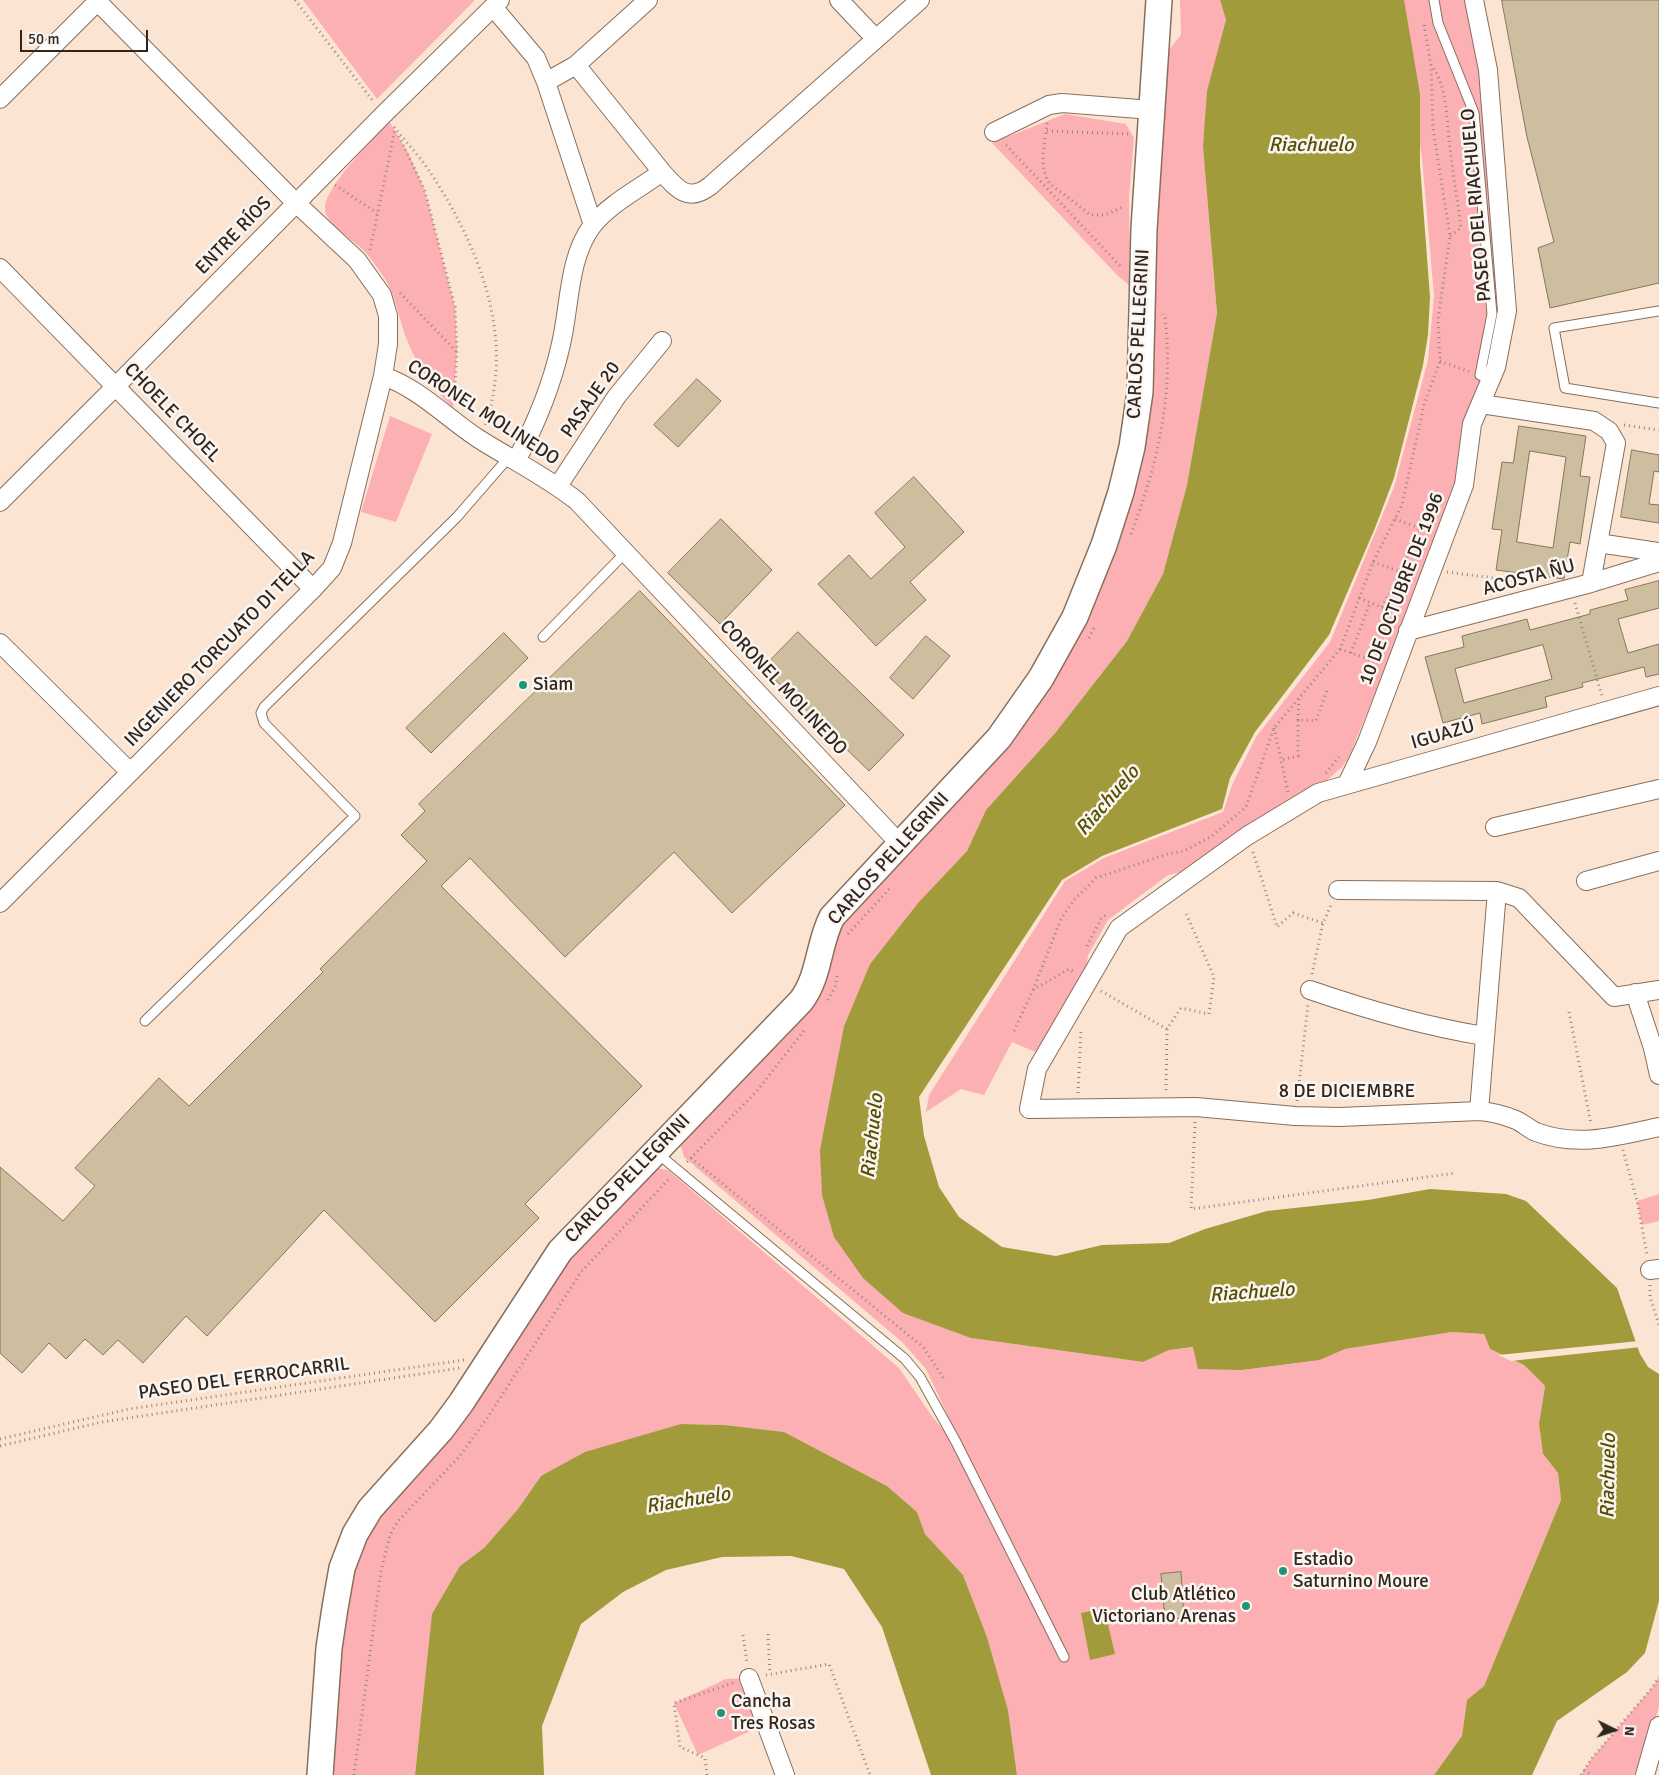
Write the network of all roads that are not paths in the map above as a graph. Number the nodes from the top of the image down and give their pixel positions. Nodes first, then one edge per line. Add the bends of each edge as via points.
1 (648, 0) edge
2 (839, 0) edge
3 (920, 0) edge
4 (1159, 0) edge
5 (1434, 0) edge
6 (1474, 0) edge
7 (98, 1) edge
8 (496, 3) edge
9 (875, 38) junction
10 (576, 65) junction
11 (546, 82) junction
12 (0, 99) edge
13 (1142, 109) junction
14 (994, 132) road end
15 (662, 172) junction
16 (296, 203) junction
17 (593, 225) junction
18 (0, 268) edge
19 (1659, 311) edge
20 (662, 341) dead end
21 (383, 376) junction
22 (1486, 377) junction
23 (116, 386) junction
24 (1659, 403) edge
25 (1481, 404) junction
26 (512, 459) junction
27 (558, 486) junction
28 (0, 502) edge
29 (1598, 543) junction
30 (626, 552) junction
31 (1659, 552) edge
32 (1659, 562) edge
33 (1591, 583) junction
34 (313, 589) junction
35 (1403, 619) junction
36 (543, 637) dead end
37 (0, 642) edge
38 (1659, 696) edge
39 (130, 772) junction
40 (1347, 784) junction
41 (1659, 789) edge
42 (1495, 826) dead end
43 (900, 844) junction
44 (1659, 861) edge
45 (1586, 881) dead end
46 (1338, 890) road end
47 (1497, 891) junction
48 (0, 903) edge
49 (1310, 990) road end
50 (1659, 990) edge
51 (1635, 992) junction
52 (145, 1021) dead end
53 (1484, 1036) junction
54 (1659, 1075) edge
55 (1029, 1109) joint
56 (1478, 1111) junction
57 (1659, 1128) edge
58 (655, 1151) junction
59 (1064, 1657) dead end
60 (749, 1678) road end
61 (1659, 1726) edge
62 (320, 1775) edge
63 (785, 1775) edge
64 (1645, 1775) edge

1 - 10 street
2 - 9 street
3 - 9 street
4 - 13 street, CARLOS PELLEGRINI
5 - 22 lane via 1438,23 1474,113 1492,314
6 - 22 street, PASEO DEL RIACHUELO via 1488,70 1507,311 1496,367
7 - 12 street
7 - 16 street, CORONEL MOLINEDO
8 - 11 street via 536,58
8 - 16 street, ENTRE RÍOS
9 - 15 street via 702,192 686,193 677,189
10 - 11 street
10 - 15 street
11 - 17 street
13 - 14 street via 1062,103 1049,105
13 - 43 street, CARLOS PELLEGRINI via 1144,229 1140,392 1132,447 1104,545 1076,617 1041,678 999,738
15 - 17 street
16 - 21 street, CORONEL MOLINEDO via 365,268 382,295 388,316
16 - 23 street, ENTRE RÍOS
17 - 26 street via 578,255 564,331 550,382 532,431
18 - 23 street, CHOELE CHOEL
19 - 24 lane via 1554,328 1565,388
20 - 27 street, PASAJE 20 via 617,396
21 - 26 street, CORONEL MOLINEDO via 410,388 452,421
21 - 34 street, INGENIERO TORCUATO DI TELLA via 337,557 332,568
22 - 25 street, PASEO DEL RIACHUELO
23 - 28 street, ENTRE RÍOS
23 - 34 street, CHOELE CHOEL
25 - 29 street via 1594,421 1609,431 1616,443
25 - 35 street, 10 DE OCTUBRE DE 1996 via 1472,424 1464,485 1435,534
26 - 27 street, CORONEL MOLINEDO
26 - 52 lane via 264,707 261,713 264,723 356,816
27 - 30 street, CORONEL MOLINEDO
29 - 31 street
29 - 33 street
30 - 36 lane
30 - 43 street, CORONEL MOLINEDO
32 - 33 street, ACOSTA ÑU
33 - 35 street, ACOSTA ÑU
34 - 39 street, INGENIERO TORCUATO DI TELLA
35 - 40 street, 10 DE OCTUBRE DE 1996 via 1367,742
37 - 39 street
38 - 40 street, IGUAZÚ
39 - 48 street, INGENIERO TORCUATO DI TELLA
40 - 55 street, IGUAZÚ via 1318,793 1247,836 1119,928 1095,986 1037,1069
41 - 42 street
43 - 58 street, CARLOS PELLEGRINI via 832,917 826,928 811,988 802,1001
44 - 45 street
46 - 47 street
47 - 51 street via 1519,898 1614,997
47 - 53 street
49 - 53 street via 1385,1016
50 - 51 street
51 - 54 street via 1654,1048
53 - 56 street
55 - 56 street, 8 DE DICIEMBRE via 1196,1106 1340,1117
56 - 57 street, 8 DE DICIEMBRE via 1517,1121 1536,1132 1561,1138 1594,1141
58 - 59 lane via 905,1359 920,1377
58 - 62 street, CARLOS PELLEGRINI via 560,1251 491,1360 441,1430 370,1509 354,1534 342,1568 330,1640
60 - 63 street
61 - 64 street

